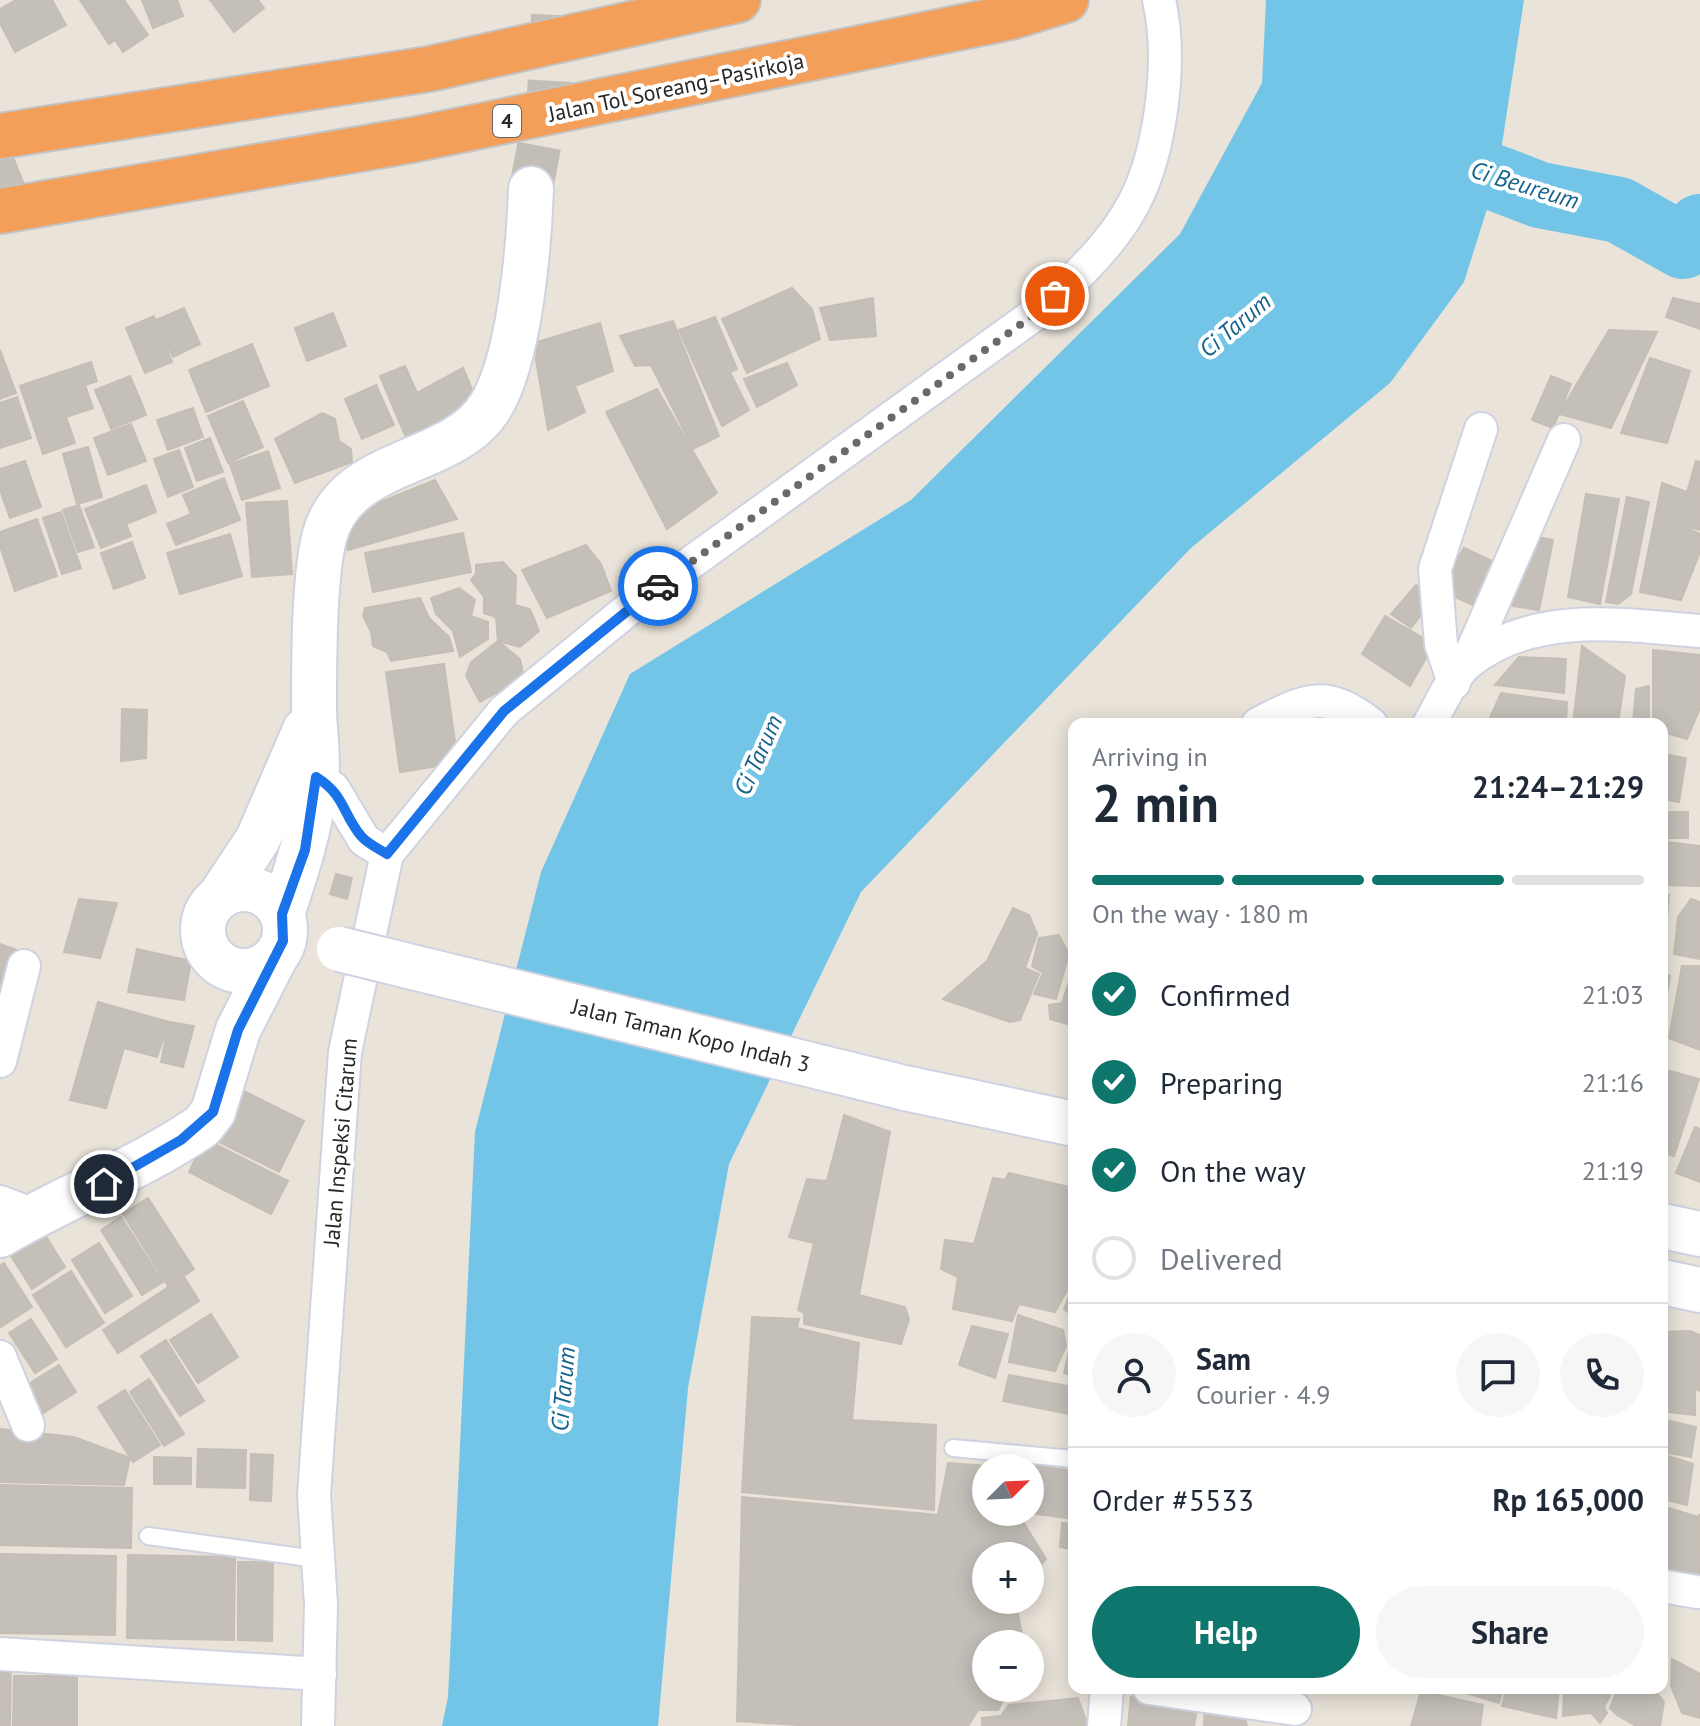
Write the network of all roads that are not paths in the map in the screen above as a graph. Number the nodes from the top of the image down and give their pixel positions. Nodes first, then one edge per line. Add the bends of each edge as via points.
1 (738, 0) edge
2 (1066, 0) edge
3 (1159, 0) edge
4 (0, 136) edge
5 (531, 189) tunnel mouth
6 (0, 211) edge
7 (1481, 429) dead end
8 (1564, 440) dead end
9 (1700, 631) edge
10 (1461, 673) junction
11 (1270, 718) edge
12 (1362, 718) edge
13 (1433, 718) edge
14 (304, 771) junction
15 (387, 854) junction
16 (221, 895) junction
17 (296, 938) junction
18 (214, 958) junction
19 (24, 966) dead end
20 (238, 1030) junction
21 (0, 1061) edge
22 (1068, 1123) edge
23 (11, 1217) edge
24 (1668, 1227) edge
25 (1700, 1234) edge
26 (1668, 1283) edge
27 (1700, 1290) edge
28 (0, 1357) edge
29 (28, 1425) dead end
30 (953, 1448) dead end
31 (1068, 1458) edge
32 (148, 1536) dead end
33 (316, 1559) junction
34 (1668, 1587) edge
35 (1697, 1592) dead end
36 (0, 1654) edge
37 (320, 1674) junction
38 (1107, 1694) edge
39 (1191, 1694) edge
40 (1295, 1709) dead end
41 (318, 1726) edge
42 (1104, 1726) edge

1 - 4 highway via 429,69
2 - 6 highway, Jalan Tol Soreang–Pasirkoja / 4 via 1011,17 412,140
3 - 15 street, Jalan Inspeksi Citarum via 1163,110 1151,156 1128,215 1076,277 1035,314 642,598 504,711
5 - 14 main road via 518,315 490,408 469,430 361,483 324,536 314,706
7 - 10 street via 1435,569 1441,644
8 - 10 street
9 - 10 street via 1582,624 1530,630
10 - 13 street
11 - 12 street via 1304,701 1333,700
14 - 15 street via 333,788 364,840
14 - 16 main road
14 - 17 main road via 305,850
15 - 33 street, Jalan Inspeksi Citarum via 345,1052 314,1495
16 - 17 main road via 249,889 262,893 274,901
16 - 18 main road via 205,918 206,946
17 - 18 main road via 254,970 240,971
17 - 20 main road
17 - 22 main road, Jalan Taman Kopo Indah 3, bridge via 905,1088
18 - 20 main road
19 - 21 street
20 - 23 main road via 213,1112 202,1126 104,1184
24 - 25 main road
26 - 27 main road
28 - 29 street
30 - 31 lane
32 - 33 lane
33 - 37 street, Jalan Inspeksi Citarum
34 - 35 street
36 - 37 street
37 - 41 street, Jalan Inspeksi Citarum
38 - 42 street
39 - 40 street

